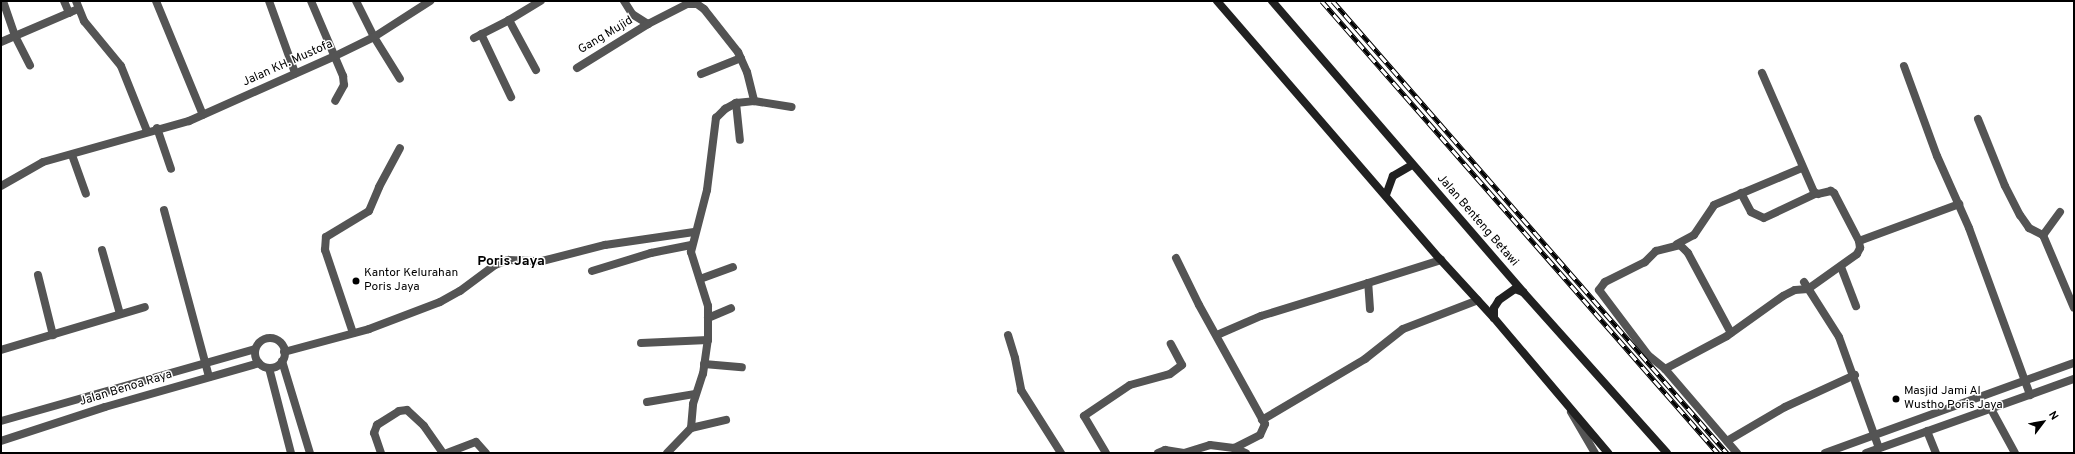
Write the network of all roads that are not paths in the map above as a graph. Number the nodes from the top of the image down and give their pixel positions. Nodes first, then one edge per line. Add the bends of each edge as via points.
1 (3, 1) edge
2 (64, 1) edge
3 (156, 1) edge
4 (269, 1) edge
5 (311, 1) edge
6 (356, 1) edge
7 (541, 1) edge
8 (624, 1) edge
9 (1217, 1) edge
10 (1272, 1) edge
11 (427, 2) edge
12 (77, 5) edge
13 (68, 13) junction
14 (509, 20) junction
15 (648, 24) junction
16 (15, 36) junction
17 (374, 37) junction
18 (1, 42) edge
19 (333, 57) junction
20 (741, 58) junction
21 (30, 65) dead end
22 (1904, 66) dead end
23 (577, 68) dead end
24 (536, 70) dead end
25 (295, 73) junction
26 (1762, 73) dead end
27 (701, 74) dead end
28 (400, 79) dead end
29 (511, 97) dead end
30 (335, 101) dead end
31 (754, 101) junction
32 (736, 103) junction
33 (792, 106) dead end
34 (203, 115) junction
35 (1978, 119) dead end
36 (157, 128) junction
37 (147, 131) junction
38 (740, 140) dead end
39 (400, 148) dead end
40 (72, 155) junction
41 (1412, 165) junction
42 (1802, 168) junction
43 (171, 169) dead end
44 (1, 186) edge
45 (86, 194) dead end
46 (1741, 194) junction
47 (1815, 194) junction
48 (1386, 195) junction
49 (1959, 204) junction
50 (164, 210) dead end
51 (2060, 212) dead end
52 (694, 232) junction
53 (2043, 235) junction
54 (1858, 240) junction
55 (1676, 244) junction
56 (691, 245) junction
57 (102, 250) dead end
58 (1176, 258) dead end
59 (1441, 260) junction
60 (733, 267) dead end
61 (1841, 267) junction
62 (592, 271) dead end
63 (38, 275) dead end
64 (700, 278) junction
65 (1368, 283) junction
66 (1806, 286) junction
67 (1523, 292) junction
68 (1478, 300) junction
69 (145, 306) dead end
70 (1856, 306) dead end
71 (731, 308) dead end
72 (2074, 308) edge
73 (1370, 309) dead end
74 (120, 314) junction
75 (708, 318) junction
76 (1494, 318) junction
77 (353, 333) junction
78 (1731, 333) junction
79 (53, 334) junction
80 (1008, 335) dead end
81 (1217, 335) junction
82 (708, 340) junction
83 (641, 343) dead end
84 (1171, 344) dead end
85 (255, 349) junction
86 (1, 350) edge
87 (284, 352) junction
88 (282, 361) junction
89 (205, 362) junction
90 (2074, 362) edge
91 (259, 363) junction
92 (704, 364) junction
93 (742, 367) dead end
94 (269, 368) junction
95 (1665, 369) junction
96 (1854, 375) junction
97 (209, 377) junction
98 (2023, 378) junction
99 (2074, 379) edge
100 (102, 392) junction
101 (695, 394) junction
102 (2030, 395) junction
103 (647, 402) dead end
104 (1566, 402) junction
105 (105, 407) junction
106 (1991, 409) junction
107 (726, 420) dead end
108 (1262, 420) junction
109 (1, 421) edge
110 (691, 428) junction
111 (1928, 431) junction
112 (1874, 434) junction
113 (1, 441) edge
114 (1727, 441) junction
115 (1234, 448) junction
116 (1879, 448) junction
117 (291, 453) edge
118 (310, 453) edge
119 (381, 453) edge
120 (443, 453) edge
121 (447, 453) edge
122 (486, 453) edge
123 (667, 453) edge
124 (1061, 453) edge
125 (1106, 453) edge
126 (1158, 453) edge
127 (1246, 453) edge
128 (1594, 453) edge
129 (1608, 453) edge
130 (1667, 453) edge
131 (1737, 453) edge
132 (1825, 453) edge
133 (1866, 453) edge
134 (1936, 453) edge
135 (2015, 453) edge

1 - 16 street
2 - 13 street
3 - 34 street
4 - 25 street
5 - 19 street
6 - 17 street
7 - 14 street
8 - 15 street via 632,14
9 - 48 main road
10 - 41 main road, Jalan Benteng Betawi
11 - 17 street, Jalan KH. Mustofa
12 - 13 street
12 - 37 street via 87,26 121,66
13 - 16 street
14 - 24 street
14 - 29 street via 478,36
15 - 20 street via 682,6 697,4 729,38
15 - 23 street, Gang Mujid
16 - 18 street
16 - 21 street
17 - 19 street, Jalan KH. Mustofa
17 - 28 street
19 - 25 street, Jalan KH. Mustofa
19 - 30 street via 343,76 344,85
20 - 27 street
20 - 31 street
22 - 49 street via 1937,156
25 - 34 street, Jalan KH. Mustofa
26 - 42 street
31 - 32 street
31 - 33 street
32 - 38 street
32 - 52 street via 716,118 707,190
34 - 36 street, Jalan KH. Mustofa
35 - 53 street via 2020,216 2030,228
36 - 37 street, Jalan KH. Mustofa
36 - 43 street
37 - 40 street, Jalan KH. Mustofa
39 - 77 street via 369,212 326,237 325,250
40 - 44 street, Jalan KH. Mustofa via 43,162
40 - 45 street
41 - 48 main road via 1393,176
41 - 67 main road, Jalan Benteng Betawi
42 - 46 street
42 - 47 street
46 - 47 street via 1751,212 1764,218
46 - 55 street via 1714,205 1694,235
47 - 54 street via 1831,191 1834,193
48 - 59 main road
49 - 54 street
49 - 98 street
50 - 89 street
51 - 53 street
52 - 56 street
52 - 77 street via 605,245 542,261 508,260 495,265 460,291 440,302
53 - 72 street
54 - 61 street via 1860,248 1857,254
55 - 78 street via 1688,252
55 - 95 street via 1656,251 1645,262 1605,282 1599,290 1648,355
56 - 62 street via 651,253
56 - 64 street
57 - 74 street
58 - 81 street
59 - 65 street
59 - 68 main road
60 - 64 street
61 - 66 street
61 - 70 street
63 - 79 street
64 - 75 street via 706,297
65 - 73 street
65 - 81 street via 1261,316
66 - 78 street via 1783,296
66 - 96 street via 1839,337
67 - 76 main road via 1515,289 1499,300 1494,308
67 - 130 main road, Jalan Benteng Betawi
68 - 76 main road
68 - 108 street via 1403,329 1365,359
69 - 74 street
71 - 75 street
74 - 79 street
75 - 82 street
76 - 104 main road
77 - 87 street
78 - 95 street
79 - 86 street
80 - 124 street via 1021,390
81 - 108 street
82 - 83 street
82 - 92 street
84 - 125 street via 1182,365 1170,374 1130,385 1084,416
85 - 87 street, Jalan Benoa Raya via 261,341 271,338 280,342
85 - 89 street, Jalan Benoa Raya
85 - 91 street
87 - 88 street
88 - 94 street
88 - 118 street
89 - 97 street
89 - 100 street, Jalan Benoa Raya
90 - 98 street
91 - 94 street
91 - 97 street, Jalan Benoa Raya
92 - 93 street
92 - 101 street
94 - 117 street
95 - 114 street
96 - 112 street
96 - 114 street via 1785,407
97 - 105 street, Jalan Benoa Raya
98 - 102 street
98 - 112 street
99 - 102 street
100 - 105 street
100 - 109 street, Jalan Benoa Raya
101 - 103 street
101 - 110 street
102 - 106 street
104 - 128 street
104 - 129 main road
105 - 113 street, Jalan Benoa Raya
106 - 111 street
106 - 135 street
107 - 110 street
108 - 115 street via 1264,427 1260,435
110 - 123 street
111 - 116 street
111 - 134 street
112 - 116 street
112 - 132 street
114 - 131 street
115 - 126 street via 1210,445 1184,453 1165,450
115 - 127 street
116 - 133 street
119 - 120 street via 374,433 377,425 399,411 407,410 424,426
121 - 122 street via 476,442

